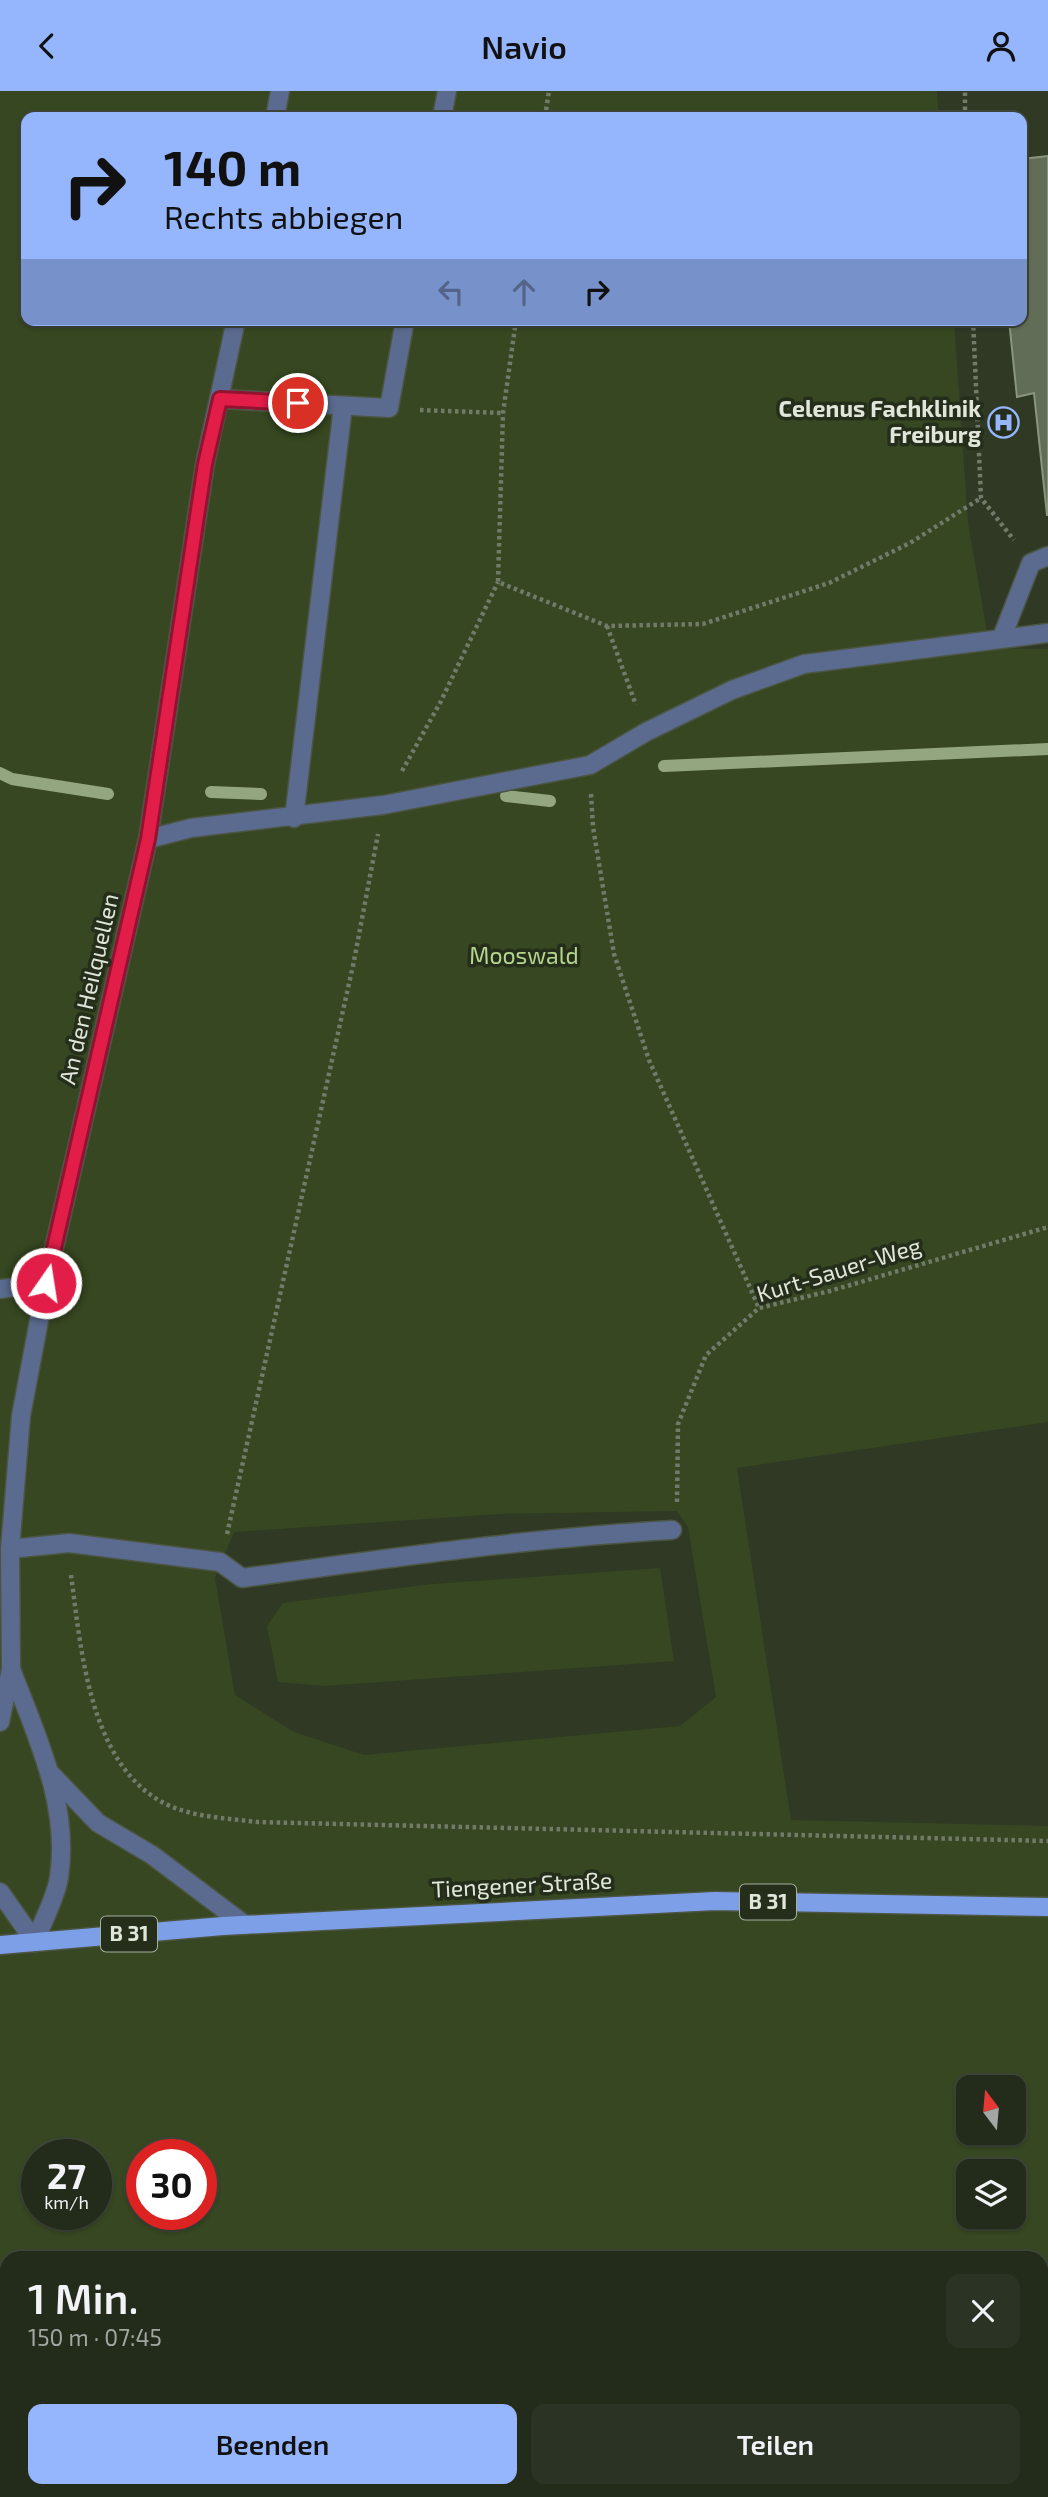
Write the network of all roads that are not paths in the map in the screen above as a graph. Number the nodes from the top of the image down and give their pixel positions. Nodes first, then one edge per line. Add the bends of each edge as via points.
1 (280, 91) edge
2 (447, 91) edge
3 (276, 112) edge
4 (443, 112) edge
5 (235, 326) edge
6 (404, 326) edge
7 (220, 399) junction
8 (343, 406) junction
9 (1040, 560) edge
10 (1048, 633) edge
11 (1002, 637) junction
12 (294, 818) junction
13 (148, 839) junction
14 (46, 1283) junction
15 (0, 1289) edge
16 (671, 1530) road end
17 (10, 1549) junction
18 (11, 1669) junction
19 (0, 1722) edge
20 (50, 1773) junction
21 (0, 1892) edge
22 (1048, 1907) edge
23 (245, 1925) junction
24 (35, 1942) junction
25 (0, 1945) edge

1 - 3 street
2 - 4 street
5 - 7 street, An den Heilquellen
6 - 8 street via 389,408
7 - 8 street
7 - 13 street, An den Heilquellen via 205,464
8 - 12 street
9 - 11 street
10 - 11 street
11 - 12 street via 804,664 732,690 590,765
12 - 13 street via 191,828
13 - 14 street, An den Heilquellen
14 - 15 street
14 - 17 street, An den Heilquellen via 21,1416
16 - 17 street via 590,1534 242,1578 220,1562 69,1542
17 - 18 street, An den Heilquellen
18 - 19 street, An den Heilquellen
18 - 20 street, An den Heilquellen
20 - 23 street, An den Heilquellen via 98,1823 152,1856
20 - 24 street, An den Heilquellen via 61,1831 59,1878
21 - 24 street
22 - 23 main road, Tiengener Straße / B 31 via 715,1901
23 - 24 main road, Tiengener Straße / B 31
24 - 25 main road, Tiengener Straße / B 31

